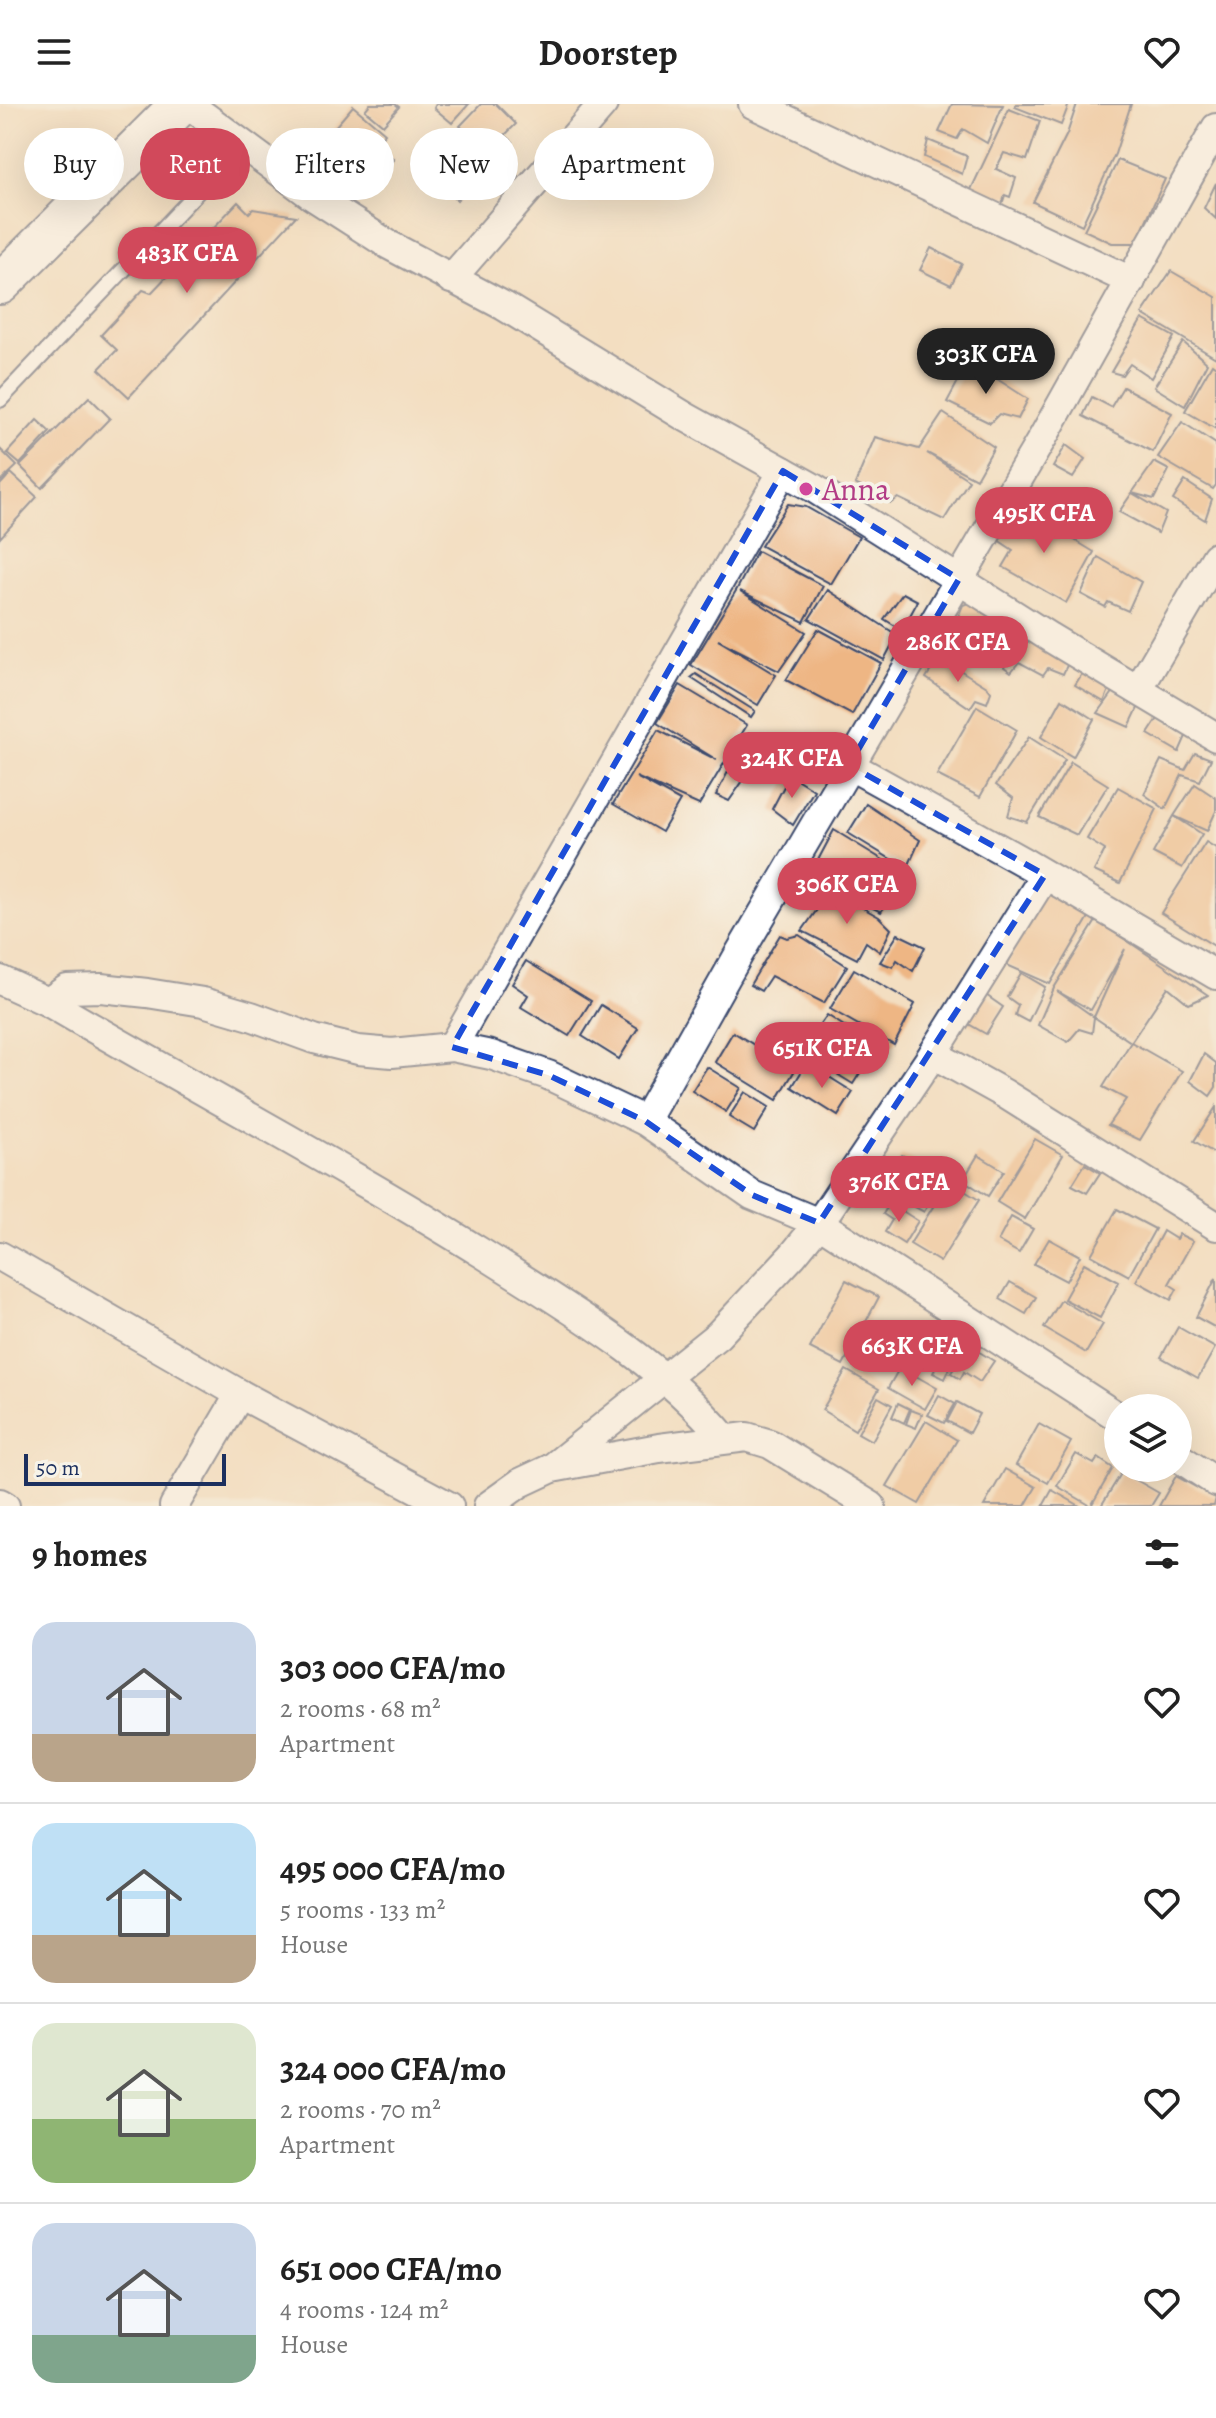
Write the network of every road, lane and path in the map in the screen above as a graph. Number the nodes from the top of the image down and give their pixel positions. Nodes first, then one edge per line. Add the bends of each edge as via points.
1 (181, 104) edge
2 (188, 104) edge
3 (603, 104) edge
4 (753, 104) edge
5 (222, 128) edge
6 (1216, 128) edge
7 (250, 148) edge
8 (190, 200) edge
9 (8, 264) edge
10 (451, 279) junction
11 (1131, 281) junction
12 (0, 400) edge
13 (783, 471) junction
14 (1216, 557) edge
15 (959, 579) junction
16 (1138, 690) junction
17 (1216, 737) edge
18 (849, 765) junction
19 (1045, 875) junction
20 (1216, 975) edge
21 (0, 980) edge
22 (48, 1002) junction
23 (452, 1047) junction
24 (933, 1054) junction
25 (645, 1121) junction
26 (819, 1223) junction
27 (1216, 1226) edge
28 (0, 1256) edge
29 (666, 1378) junction
30 (240, 1394) junction
31 (1104, 1408) edge
32 (725, 1439) junction
33 (1192, 1466) edge
34 (552, 1468) junction
35 (1216, 1482) edge
36 (434, 1502) edge
37 (174, 1506) edge
38 (488, 1506) edge
39 (871, 1506) edge

1 - 9 street
2 - 5 street
3 - 10 street
4 - 11 street
6 - 11 street
7 - 10 street via 311,195
8 - 12 lane
10 - 13 street
11 - 15 street
13 - 15 street
13 - 23 street
14 - 16 street
15 - 16 street
15 - 18 street
16 - 17 street
18 - 19 street
18 - 25 street
19 - 20 street
19 - 24 street
21 - 22 street
22 - 23 street via 67,989 147,993 203,1002 358,1050 392,1053
22 - 29 street via 409,1209 588,1320
23 - 25 street via 548,1075
24 - 26 street
24 - 27 street
25 - 26 street via 752,1195
26 - 29 street via 735,1318
26 - 31 street
28 - 30 street
29 - 32 street
29 - 34 street
30 - 36 street
30 - 37 street
32 - 34 street
32 - 39 street via 759,1439
33 - 35 street
34 - 38 street

